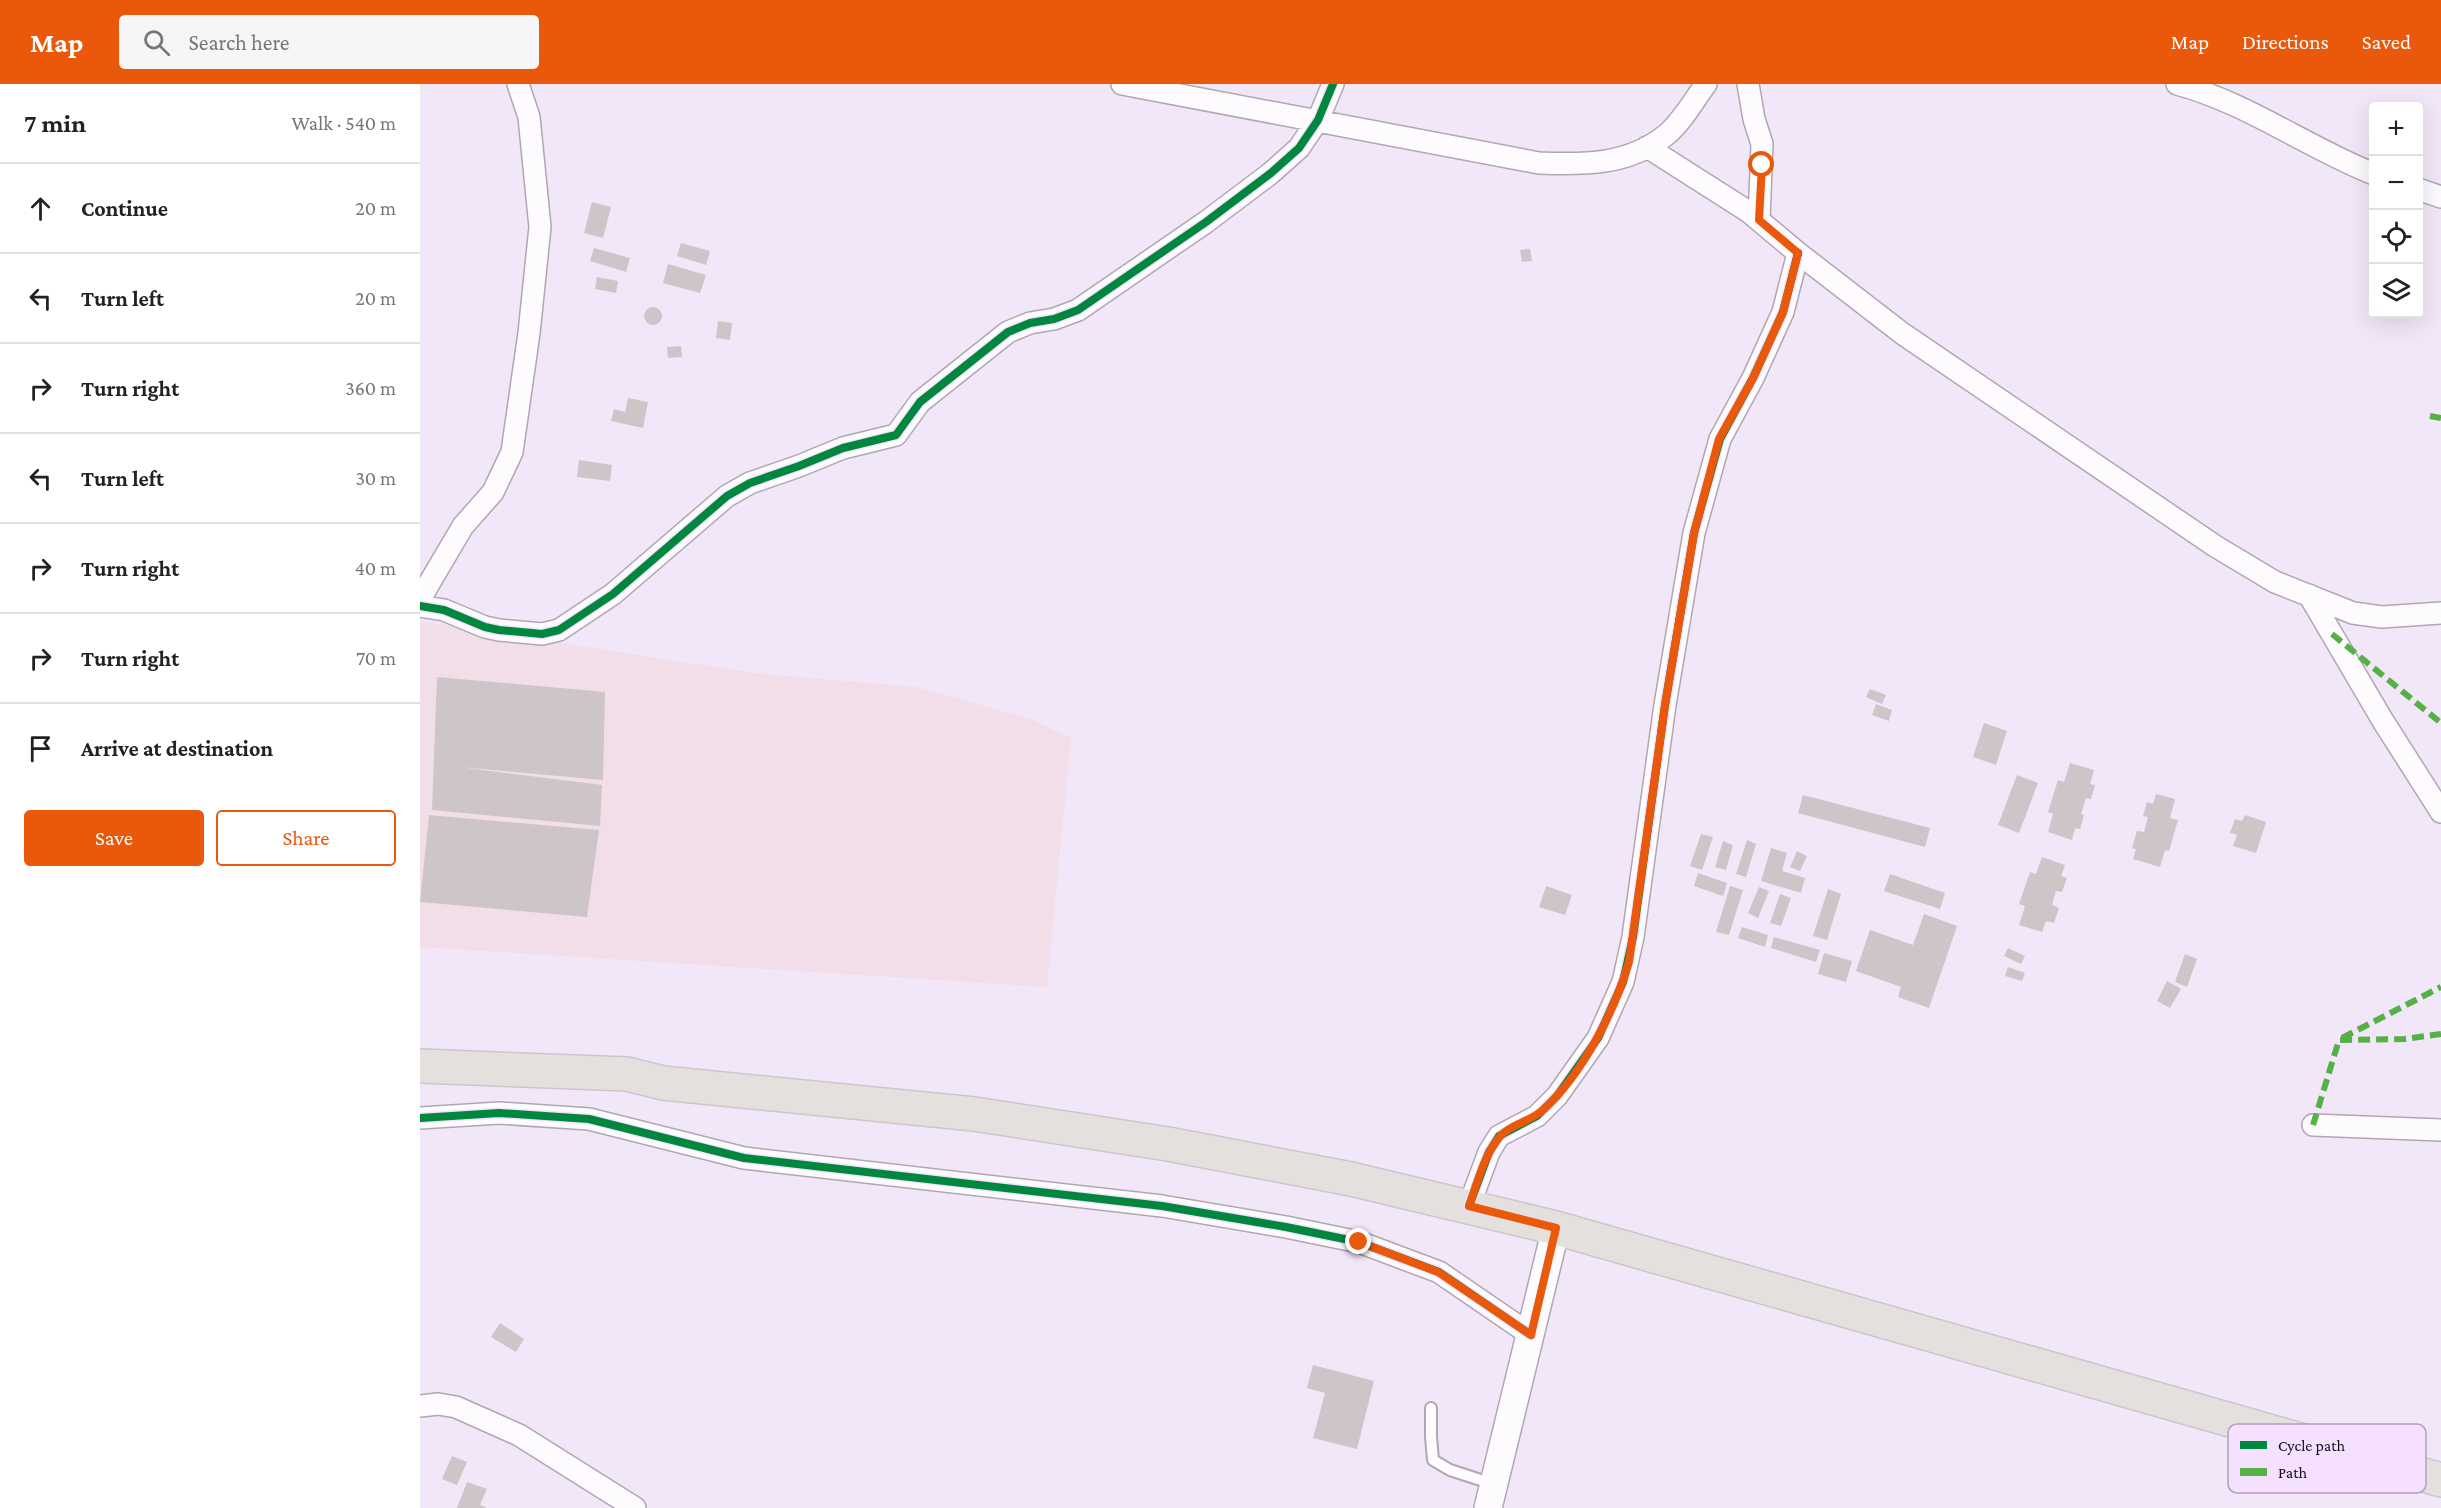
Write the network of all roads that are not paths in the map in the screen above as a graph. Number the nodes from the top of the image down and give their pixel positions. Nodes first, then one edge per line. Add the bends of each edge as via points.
1 (518, 84) edge
2 (1122, 84) edge
3 (1333, 84) edge
4 (1706, 84) edge
5 (1748, 84) edge
6 (2177, 84) edge
7 (1318, 120) junction
8 (1647, 147) junction
9 (2369, 172) edge
10 (2423, 191) edge
11 (2441, 197) edge
12 (1759, 220) junction
13 (1798, 253) junction
14 (2309, 595) junction
15 (420, 598) edge
16 (420, 606) edge
17 (2441, 613) edge
18 (2441, 812) edge
19 (420, 1066) edge
20 (420, 1082) edge
21 (663, 1083) junction
22 (420, 1118) edge
23 (2313, 1125) dead end
24 (2441, 1130) edge
25 (1469, 1206) junction
26 (1556, 1228) junction
27 (1531, 1335) junction
28 (420, 1406) edge
29 (1431, 1408) dead end
30 (2244, 1424) edge
31 (2426, 1476) edge
32 (2441, 1480) edge
33 (1491, 1496) edge
34 (635, 1508) edge

1 - 15 street via 529,117 540,227 512,452 493,492 463,526
2 - 7 street
3 - 7 street
4 - 8 street via 1668,134
5 - 12 street via 1762,144
6 - 9 street via 2231,102
7 - 8 street via 1539,163 1614,161
7 - 16 street via 1299,148 1271,173 1078,310 1008,332 920,402 896,435 843,448 727,495 614,594 559,630 542,634 499,630 444,610
8 - 12 street
10 - 11 street
12 - 13 street
13 - 14 street via 1903,334 2215,546 2275,582
13 - 25 street via 1783,312 1719,439 1694,533 1623,982 1598,1038 1564,1088 1537,1116 1499,1136
14 - 17 street via 2353,613 2382,617
14 - 18 street
19 - 21 main road via 627,1074
20 - 21 main road via 639,1088
21 - 25 main road via 974,1114 1073,1128 1351,1179
22 - 27 street via 499,1113 589,1119 744,1158 1162,1206 1286,1227 1359,1242 1438,1272
23 - 24 street
25 - 26 main road
26 - 27 street
26 - 30 main road
27 - 33 street
28 - 34 street via 456,1407 519,1435
29 - 33 lane via 1433,1460
31 - 32 main road

